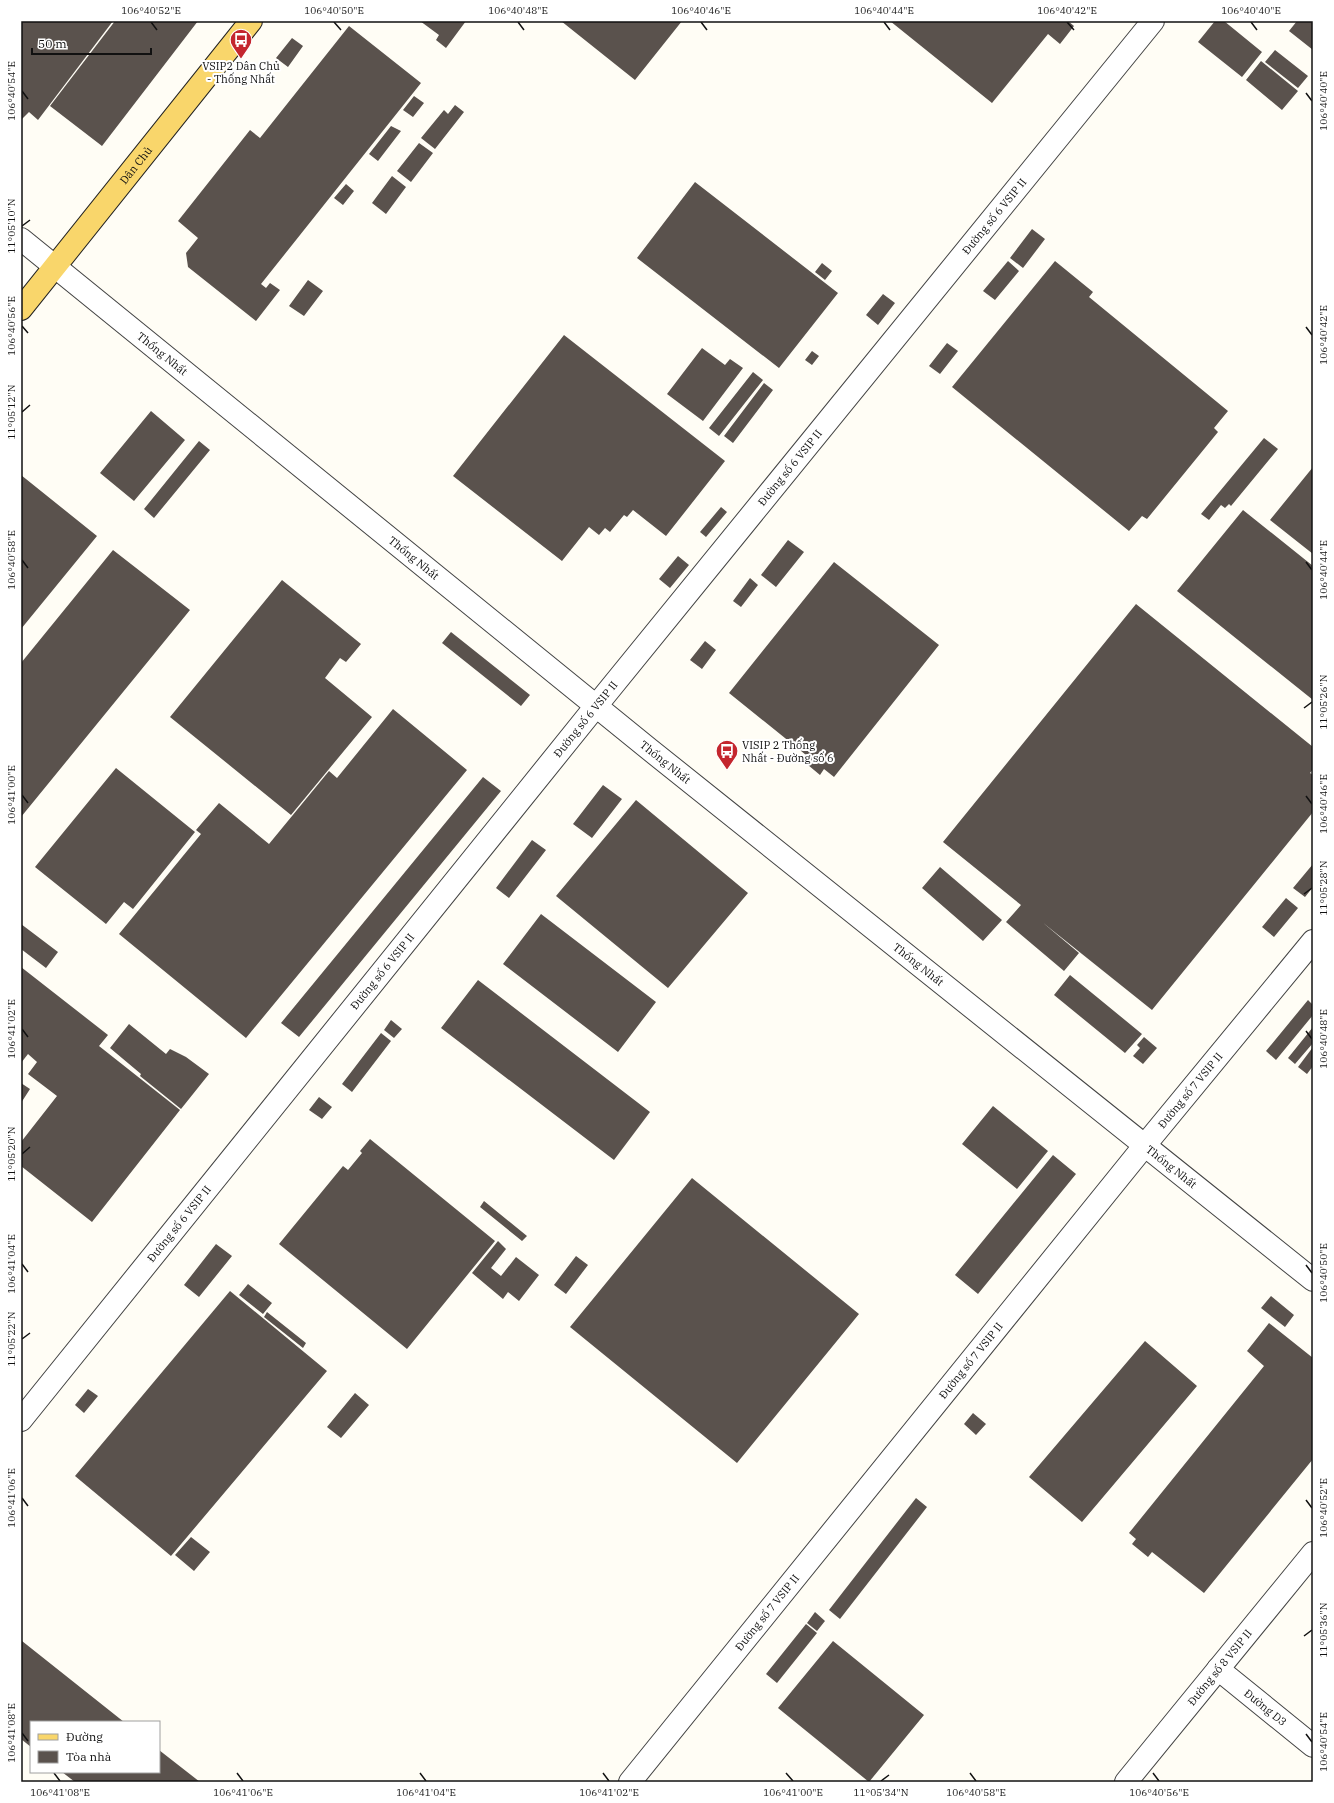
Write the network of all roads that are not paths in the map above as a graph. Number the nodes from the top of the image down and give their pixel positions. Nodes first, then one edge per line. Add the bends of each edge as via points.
1 (251, 21) edge
2 (1153, 21) edge
3 (21, 239) edge
4 (55, 268) junction
5 (21, 309) edge
6 (596, 706) junction
7 (1313, 941) edge
8 (1145, 1145) junction
9 (1313, 1280) edge
10 (21, 1420) edge
11 (1313, 1553) edge
12 (1218, 1669) junction
13 (1313, 1746) edge
14 (630, 1782) edge
15 (1126, 1782) edge

1 - 4 main road, Dân Chủ
2 - 6 street, Đường số 6 VSIP II
3 - 4 street, Thống Nhất
4 - 5 main road, Dân Chủ
4 - 6 street, Thống Nhất
6 - 8 street, Thống Nhất
6 - 10 street, Đường số 6 VSIP II
7 - 8 street, Đường số 7 VSIP II
8 - 9 street, Thống Nhất
8 - 14 street, Đường số 7 VSIP II
11 - 12 street, Đường số 8 VSIP II
12 - 13 street, Đường D3
12 - 15 street, Đường số 8 VSIP II

